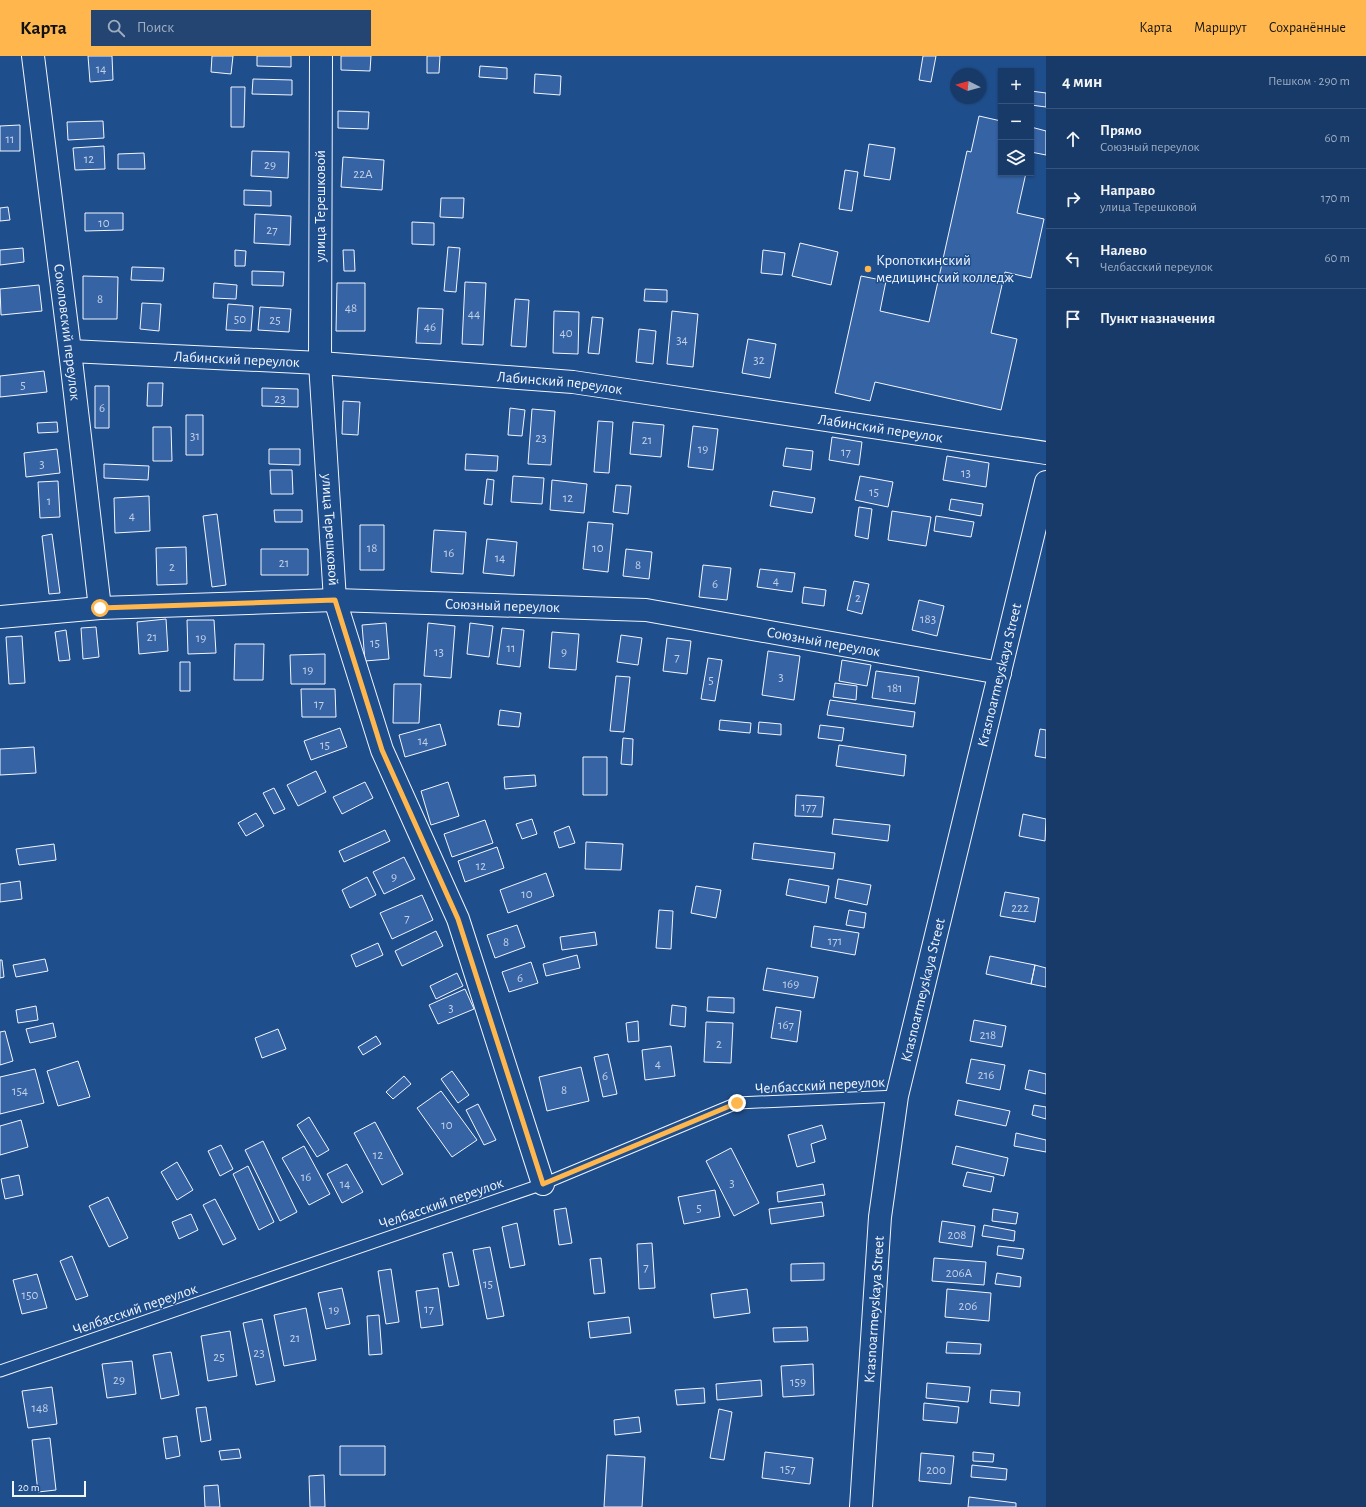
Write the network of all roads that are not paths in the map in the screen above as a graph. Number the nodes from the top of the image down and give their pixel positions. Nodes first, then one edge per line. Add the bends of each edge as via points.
1 (33, 56) edge
2 (321, 56) edge
3 (70, 351) junction
4 (320, 363) junction
5 (1046, 453) edge
6 (1046, 482) edge
7 (335, 600) junction
8 (100, 608) junction
9 (0, 617) edge
10 (1000, 672) junction
11 (897, 1096) junction
12 (543, 1184) junction
13 (0, 1371) edge
14 (861, 1507) edge

1 - 3 street, Соколовский переулок
2 - 4 street, улица Терешковой
3 - 4 street, Лабинский переулок
3 - 8 street, Соколовский переулок
4 - 5 street, Лабинский переулок via 573,382
4 - 7 street, улица Терешковой
6 - 10 street, Krasnoarmeyskaya Street
7 - 8 street, Союзный переулок
7 - 10 street, Союзный переулок via 646,610
7 - 12 street, улица Терешковой via 382,750 458,919
8 - 9 street, Союзный переулок
10 - 11 street, Krasnoarmeyskaya Street
11 - 12 lane, Челбасский переулок via 737,1103
11 - 14 street, Krasnoarmeyskaya Street via 880,1217
12 - 13 lane, Челбасский переулок

